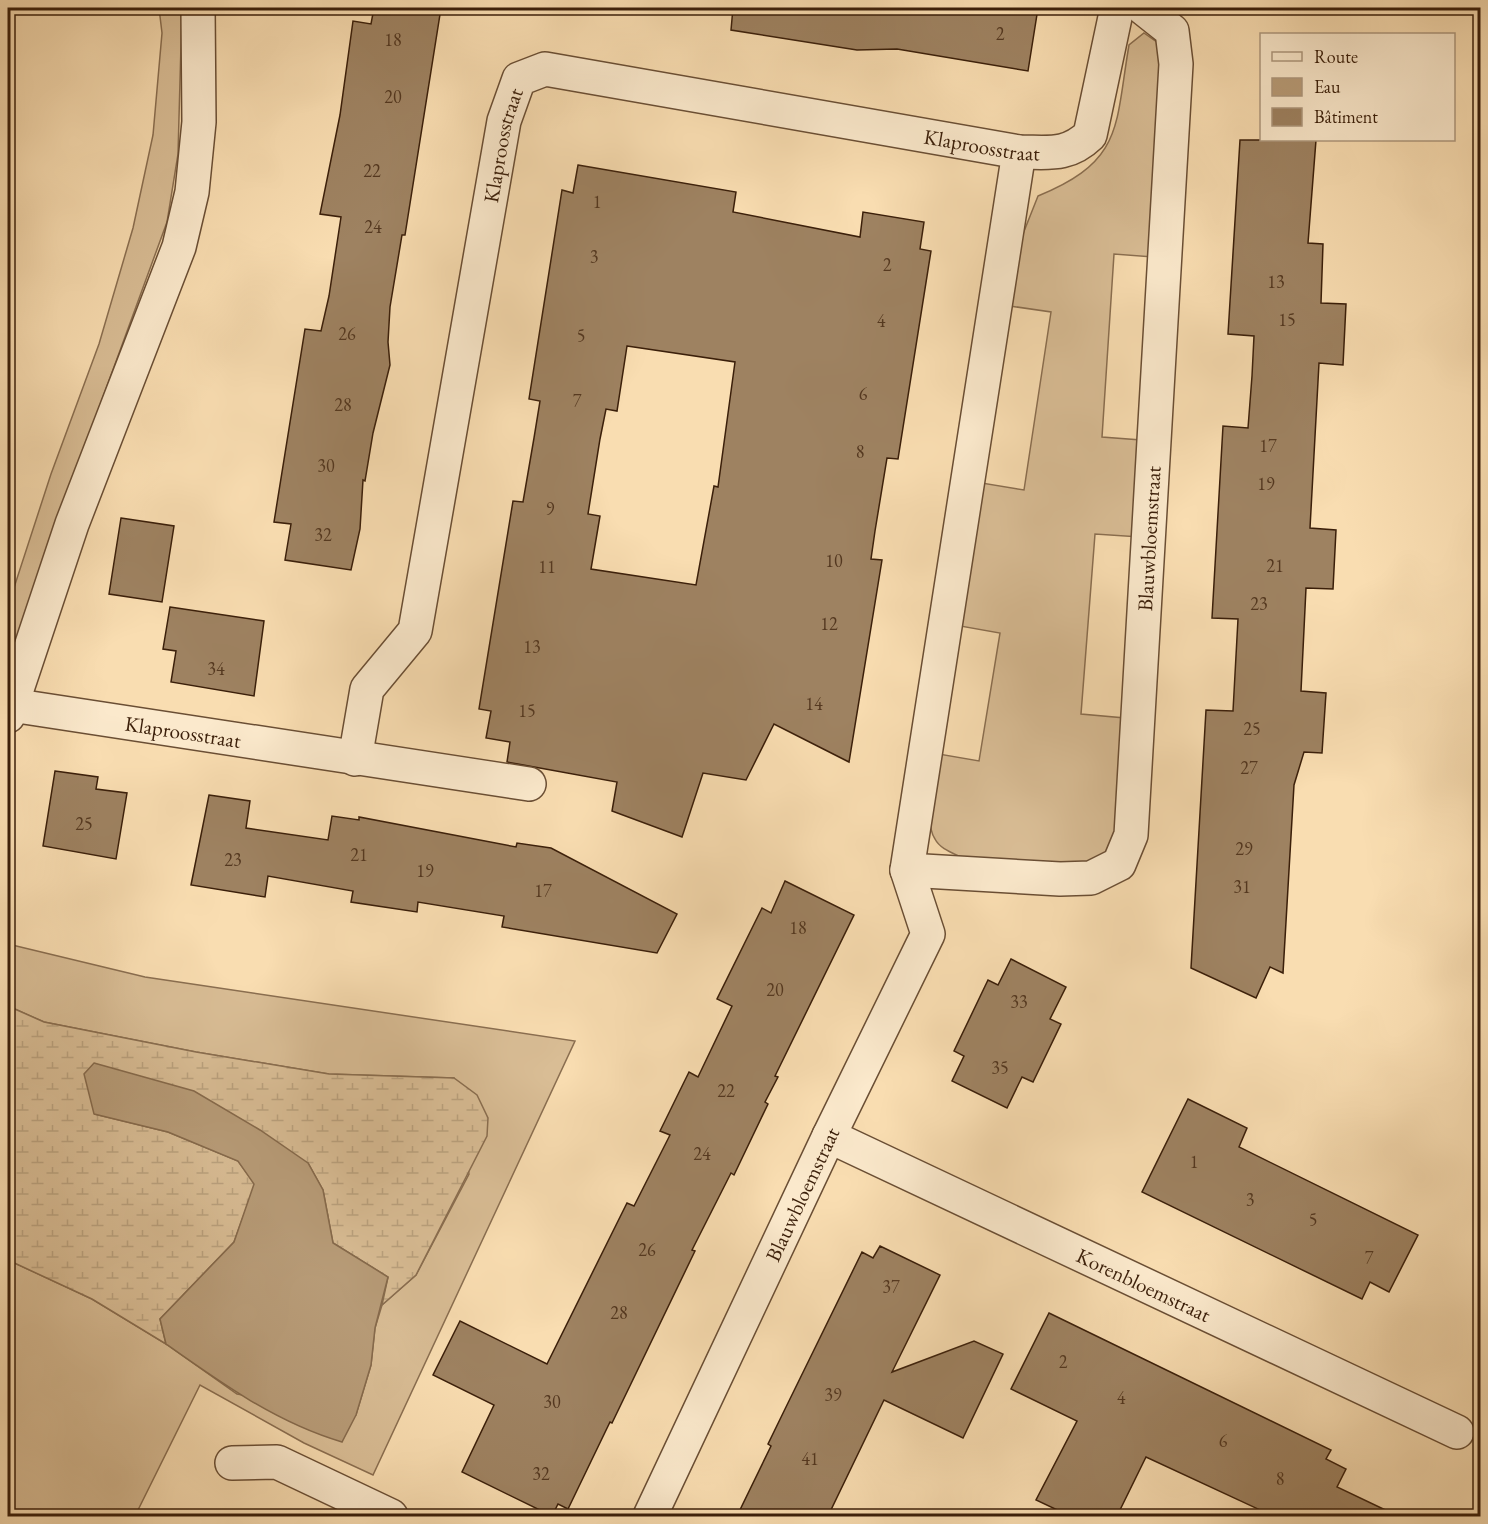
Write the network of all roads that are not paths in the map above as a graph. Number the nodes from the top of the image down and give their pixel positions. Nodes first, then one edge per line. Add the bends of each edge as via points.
1 (198, 8) edge
2 (1117, 8) edge
3 (1143, 8) edge
4 (1018, 152) junction
5 (9, 711) edge
6 (355, 759) junction
7 (529, 784) dead end
8 (907, 870) junction
9 (829, 1136) junction
10 (1457, 1432) dead end
11 (232, 1463) dead end
12 (391, 1516) edge
13 (650, 1516) edge

1 - 5 street via 199,122 192,192 179,247 72,524
2 - 4 street, Klaproosstraat via 1090,135 1076,148
3 - 8 street, Blauwbloemstraat via 1172,31 1176,64 1131,835 1119,864 1091,878
4 - 6 street, Klaproosstraat via 545,69 519,79 504,121 415,631 367,689
4 - 8 street, Blauwbloemstraat
5 - 6 street, Klaproosstraat
6 - 7 street, Klaproosstraat
8 - 9 street, Blauwbloemstraat via 928,934
9 - 10 street, Korenbloemstraat
9 - 13 street, Blauwbloemstraat
11 - 12 street via 277,1462

